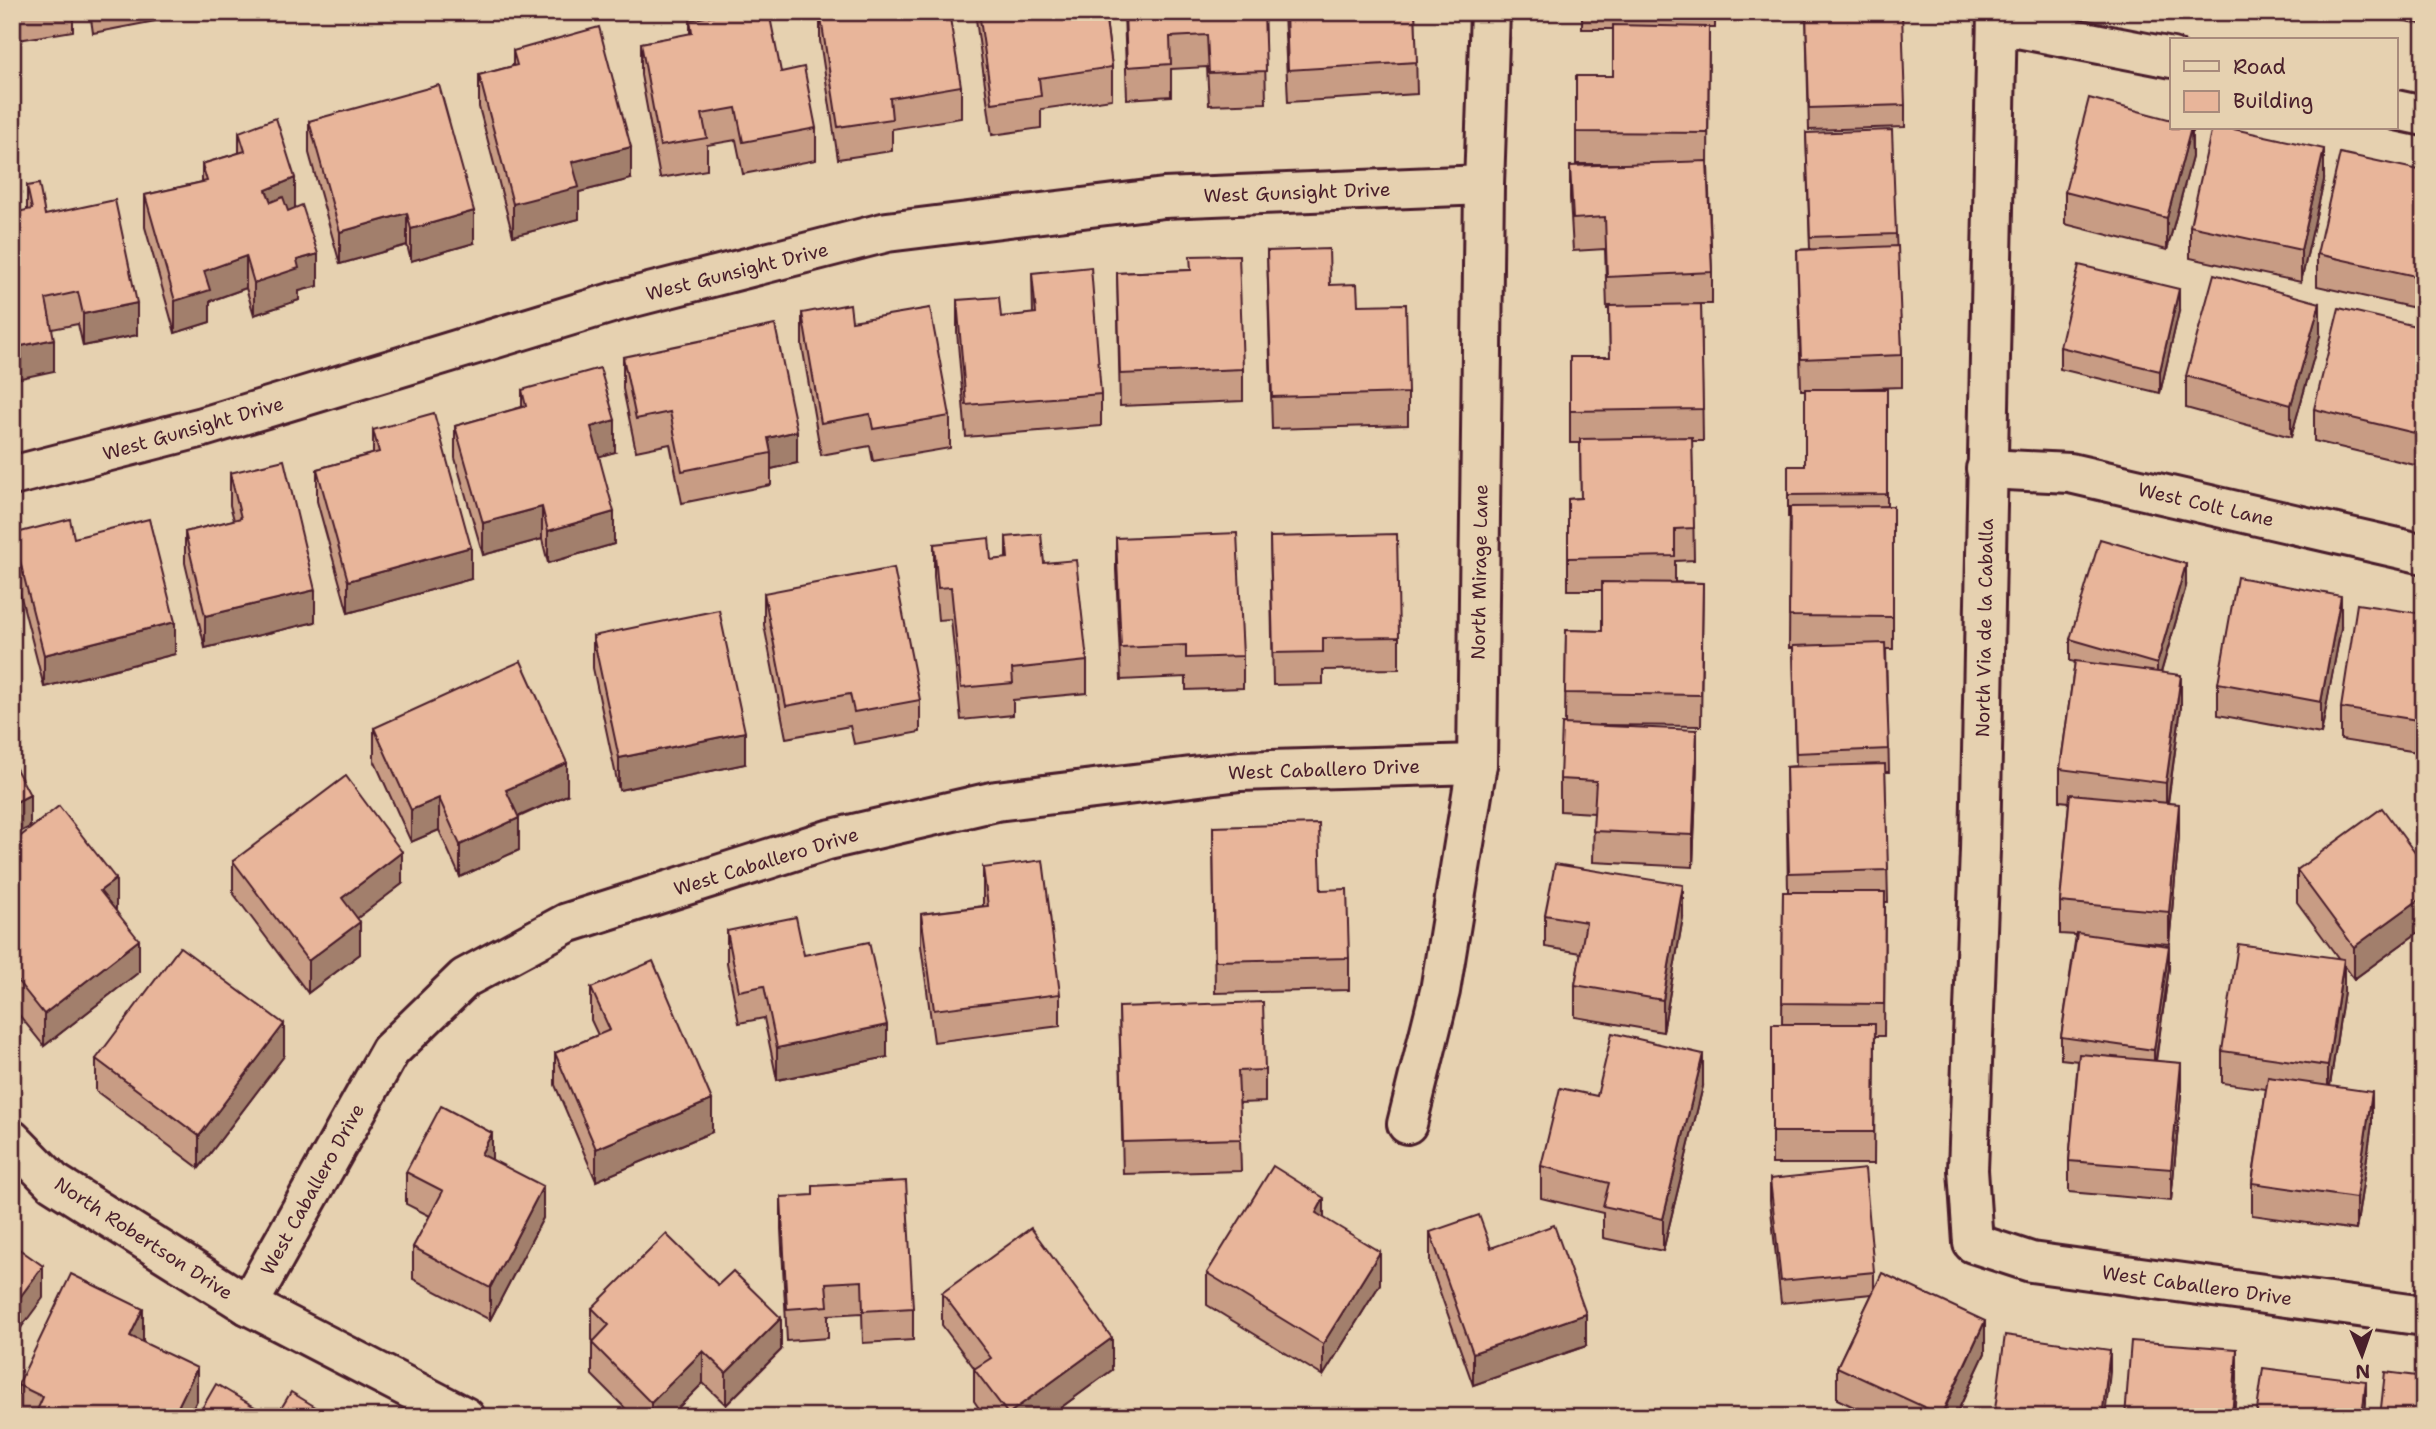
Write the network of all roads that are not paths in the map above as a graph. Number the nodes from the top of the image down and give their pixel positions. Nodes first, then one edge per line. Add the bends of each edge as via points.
1 (1490, 12) edge
2 (1997, 18) edge
3 (2170, 58) edge
4 (2398, 110) edge
5 (2424, 116) edge
6 (1484, 185) junction
7 (1986, 468) junction
8 (12, 476) edge
9 (2424, 554) edge
10 (1477, 764) junction
11 (1407, 1124) dead end
12 (12, 1140) edge
13 (1973, 1243) joint
14 (248, 1305) junction
15 (2424, 1316) edge
16 (465, 1417) edge

1 - 6 street, North Mirage Lane
2 - 3 street
2 - 7 street, North Via de la Caballa
4 - 5 street
6 - 8 street, West Gunsight Drive via 1164,198 887,232 618,301 203,428
6 - 10 street, North Mirage Lane
7 - 9 street, West Colt Lane via 2070,473
7 - 13 street, North Via de la Caballa via 1980,850 1968,1170
10 - 11 street, North Mirage Lane via 1440,991
10 - 14 street, West Caballero Drive via 1240,771 996,801 828,840 567,923 465,978 390,1051
12 - 14 street, North Robertson Drive via 53,1182
13 - 15 street, West Caballero Drive via 2031,1262
14 - 16 street, North Robertson Drive

